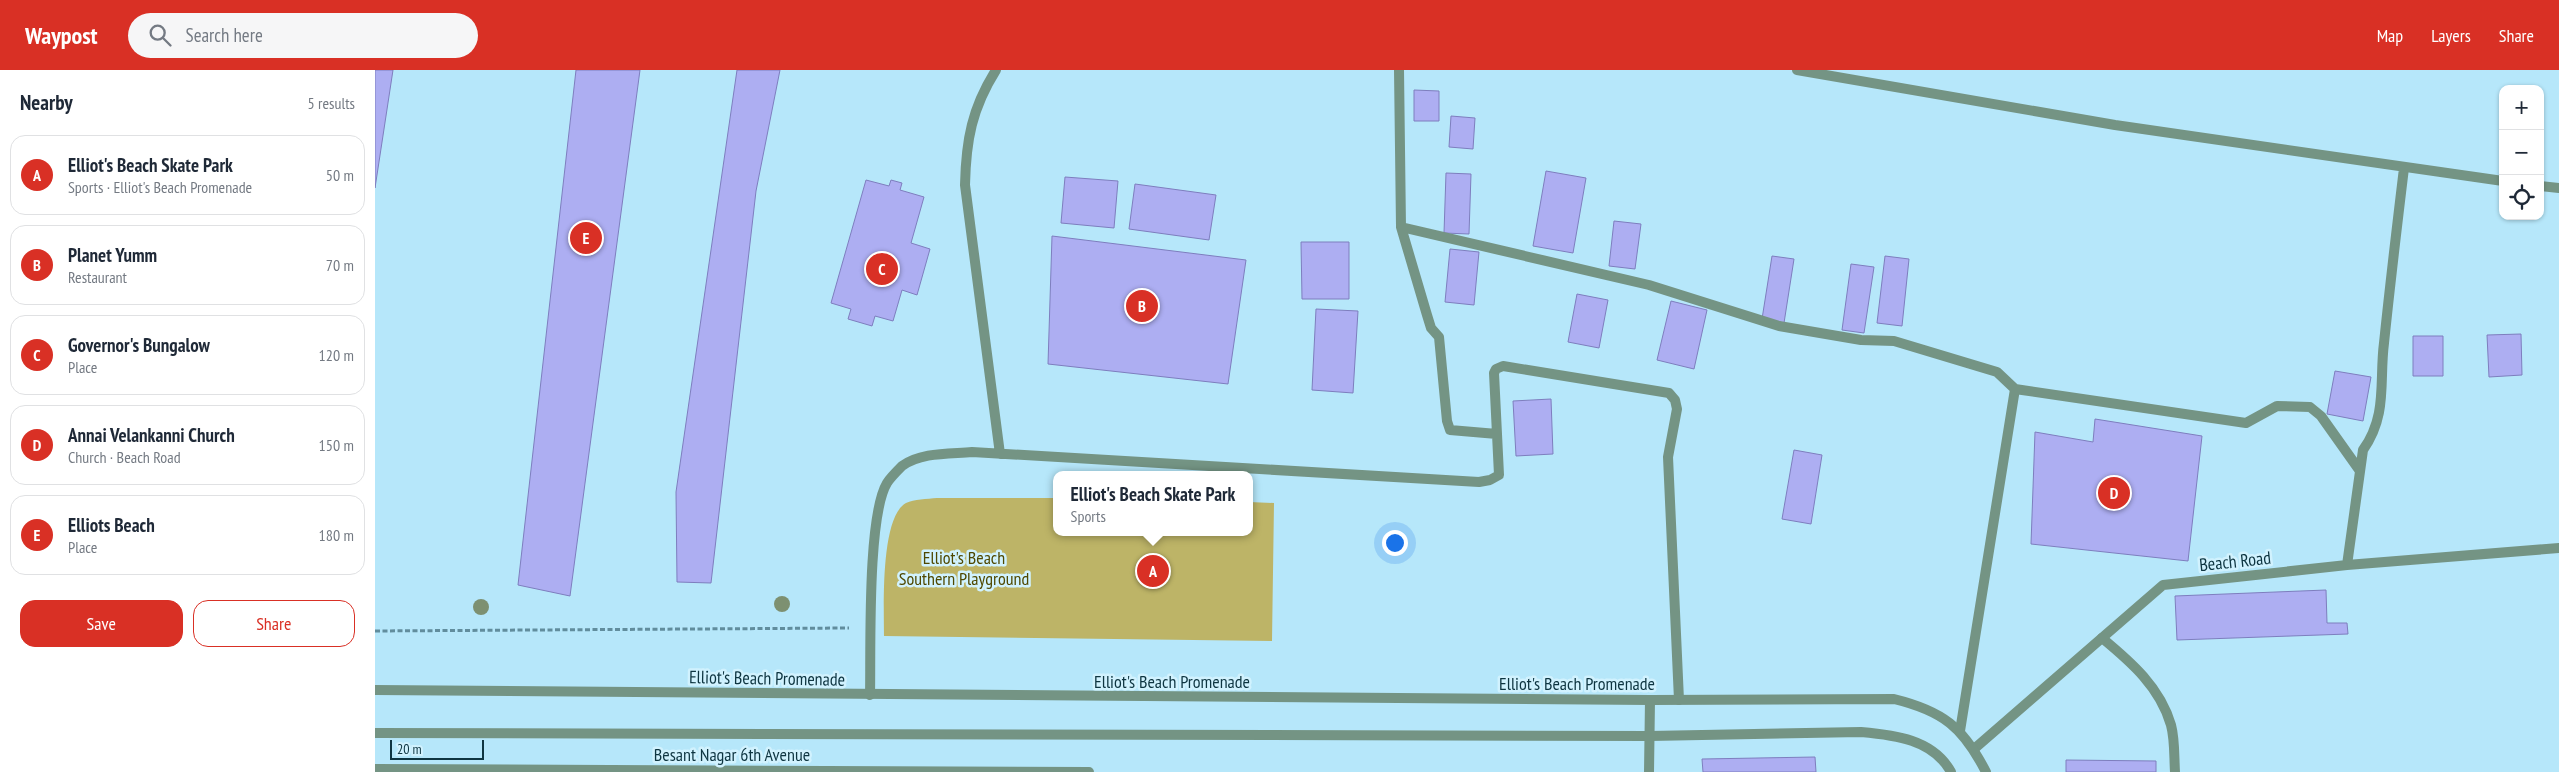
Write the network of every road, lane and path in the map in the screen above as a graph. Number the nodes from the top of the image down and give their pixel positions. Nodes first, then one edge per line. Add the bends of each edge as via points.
1 (996, 70) edge
2 (1399, 70) edge
3 (1797, 70) edge
4 (2404, 168) junction
5 (2499, 180) edge
6 (2544, 186) edge
7 (2559, 188) edge
8 (1401, 227) junction
9 (2015, 389) junction
10 (1497, 434) junction
11 (1000, 454) junction
12 (2360, 471) junction
13 (2559, 548) edge
14 (2347, 565) junction
15 (872, 628) junction
16 (375, 630) edge
17 (2102, 638) junction
18 (375, 690) edge
19 (870, 695) junction
20 (1651, 700) junction
21 (1679, 700) junction
22 (1960, 731) junction
23 (375, 733) edge
24 (1649, 736) junction
25 (1974, 749) junction
26 (375, 769) edge
27 (1089, 772) edge
28 (1649, 772) edge
29 (1951, 772) edge
30 (1986, 772) edge
31 (2175, 772) edge

1 - 11 street via 982,93 971,123 965,185
2 - 8 street
3 - 4 street via 2115,124
4 - 5 street
4 - 12 street via 2382,355 2383,389 2373,436 2363,450
6 - 7 street
8 - 9 street via 1640,283 1779,326 1861,340 1894,341 1997,372
8 - 10 street via 1431,328 1439,338 1450,430
9 - 12 street via 2246,423 2277,406 2310,407 2321,416
9 - 22 street
10 - 11 street via 1499,475 1479,482
10 - 21 street via 1494,378 1499,367 1669,392 1675,400 1677,408 1668,457
11 - 15 street via 972,452 923,457 903,466 887,483 874,540
12 - 14 street
13 - 14 street, Beach Road
14 - 17 street, Beach Road via 2163,585
15 - 16 path
15 - 19 street
17 - 25 street, Beach Road
17 - 31 street via 2139,670 2163,705 2171,727
18 - 19 street, Elliot's Beach Promenade
19 - 20 street, Elliot's Beach Promenade
20 - 21 street, Elliot's Beach Promenade
20 - 24 street
21 - 22 street, Elliot's Beach Promenade via 1894,699 1921,706 1943,717
22 - 25 street, Elliot's Beach Promenade
23 - 24 street
24 - 28 street
24 - 29 street via 1861,732 1921,743
25 - 30 street, Elliot's Beach Promenade
26 - 27 street, Besant Nagar 6th Avenue

